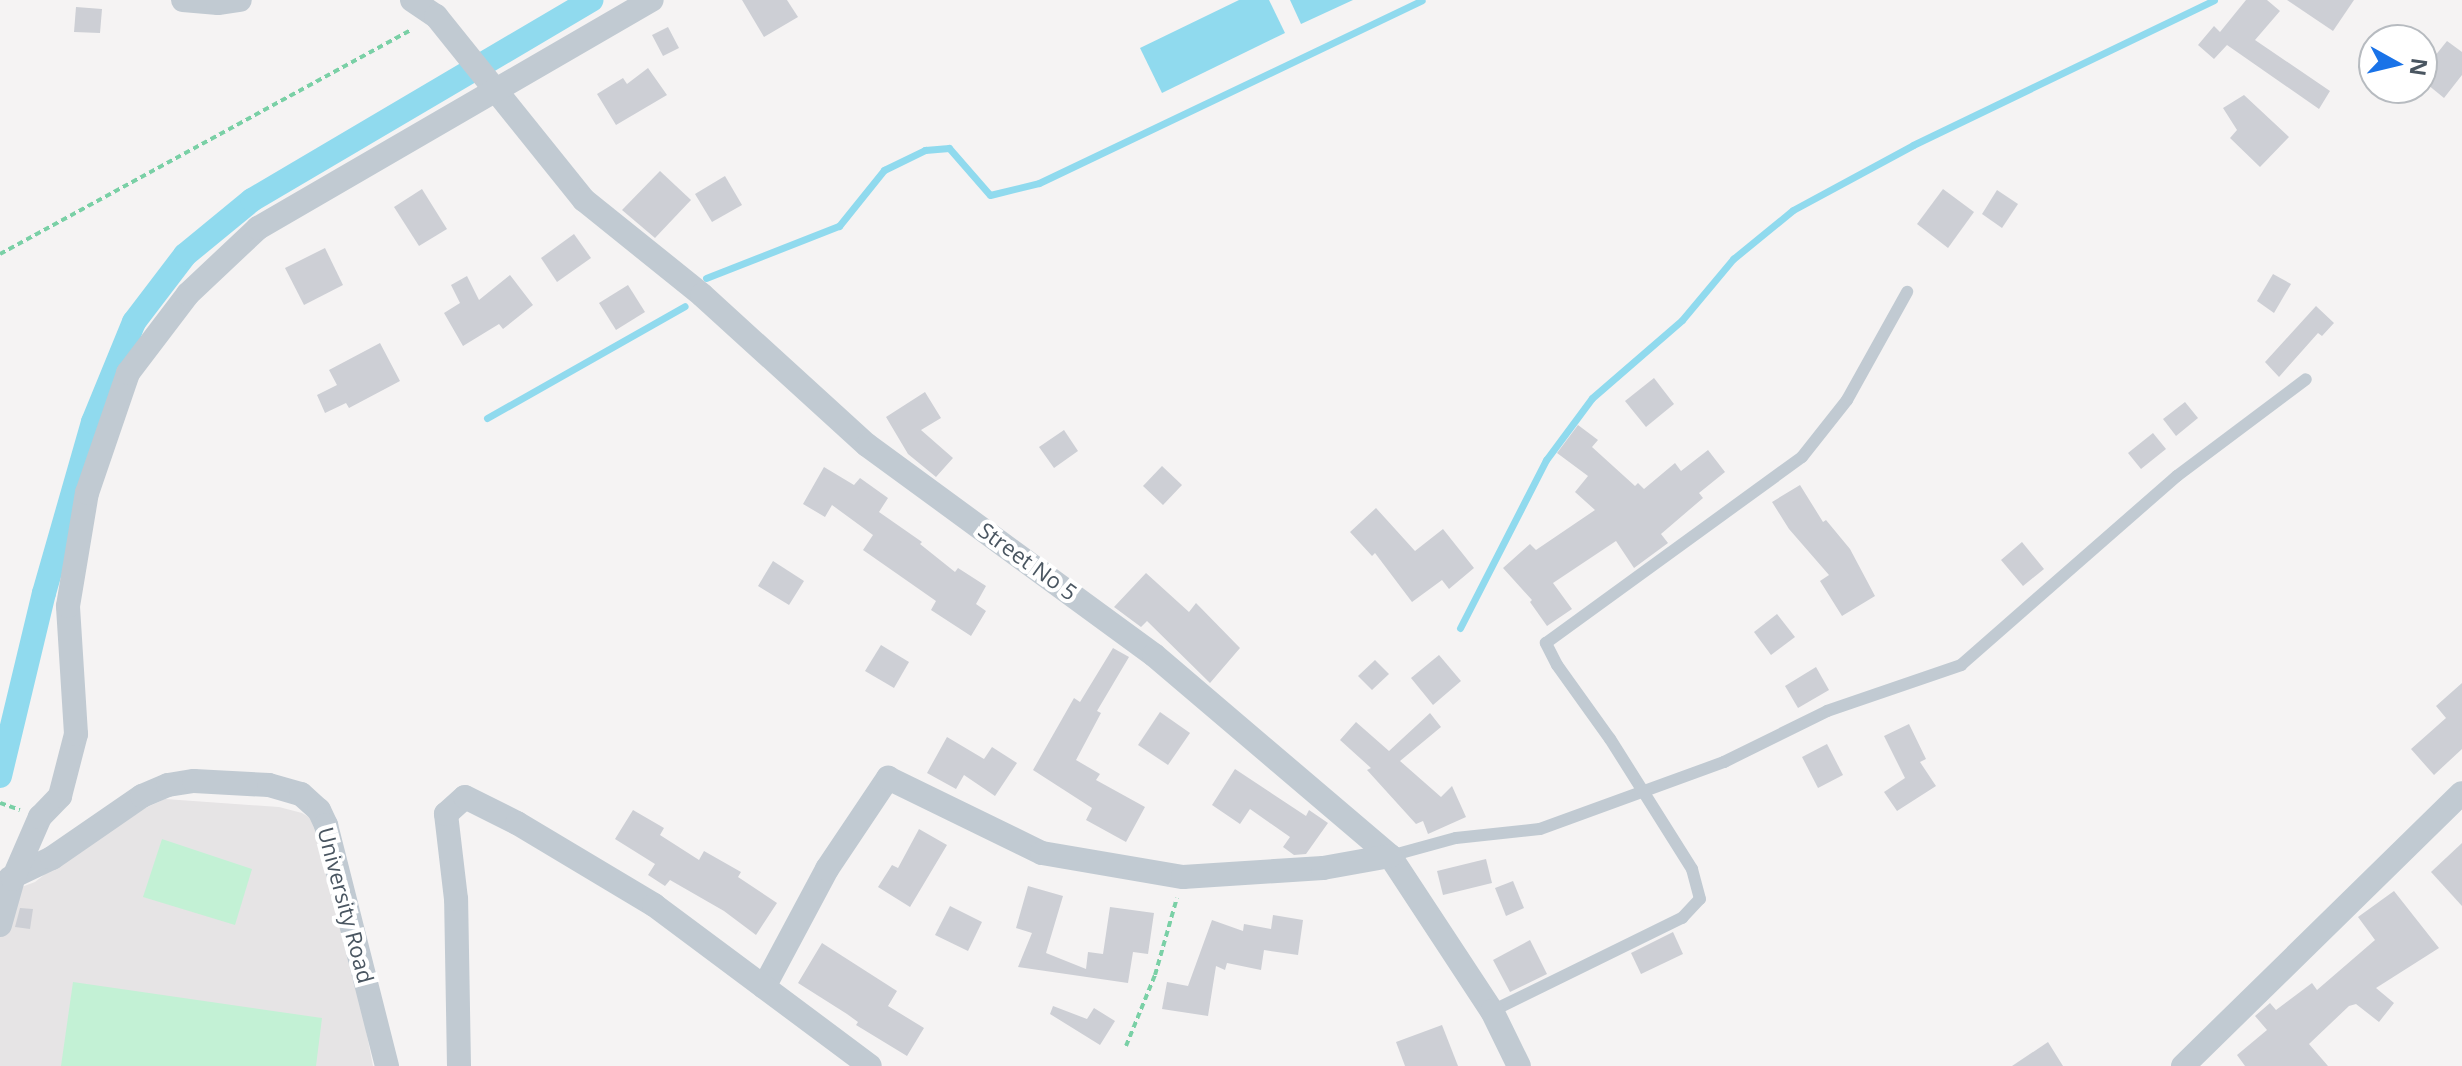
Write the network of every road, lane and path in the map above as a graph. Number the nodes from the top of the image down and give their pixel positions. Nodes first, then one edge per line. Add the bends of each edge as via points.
1 (183, 0) edge
2 (240, 0) edge
3 (412, 0) edge
4 (652, 0) edge
5 (436, 16) junction
6 (491, 84) junction
7 (0, 254) edge
8 (1907, 292) dead end
9 (2306, 379) dead end
10 (1640, 793) junction
11 (2462, 793) edge
12 (1390, 856) junction
13 (6, 877) edge
14 (1183, 877) junction
15 (0, 925) edge
16 (764, 987) junction
17 (1492, 1011) junction
18 (1126, 1046) dead end
19 (387, 1066) edge
20 (459, 1066) edge
21 (870, 1066) edge
22 (1519, 1066) edge
23 (2183, 1066) edge

1 - 2 street
3 - 5 street, Street No 5
4 - 6 street
5 - 6 street, Street No 5
5 - 7 path
6 - 12 street, Street No 5 via 584,200 702,295 867,445 1154,655
6 - 13 street via 258,228 188,294 128,373 87,493 68,606 76,734 60,796 40,817
8 - 10 lane via 1847,400 1802,457 1546,643
9 - 10 lane via 2177,476 1961,665 1827,711 1724,762
10 - 12 lane via 1540,829 1456,838
10 - 17 lane via 1692,869 1700,899 1682,918
11 - 23 street
12 - 14 street via 1323,868
12 - 17 street, Street No 5
13 - 15 street
13 - 19 street, University Road via 52,858 142,796 168,785 254,784 301,794 326,825
14 - 16 street via 1042,853 888,778 827,869
14 - 18 path via 1155,975
16 - 20 street via 654,905 465,797 446,814 456,899
16 - 21 street
17 - 22 street, Street No 5

